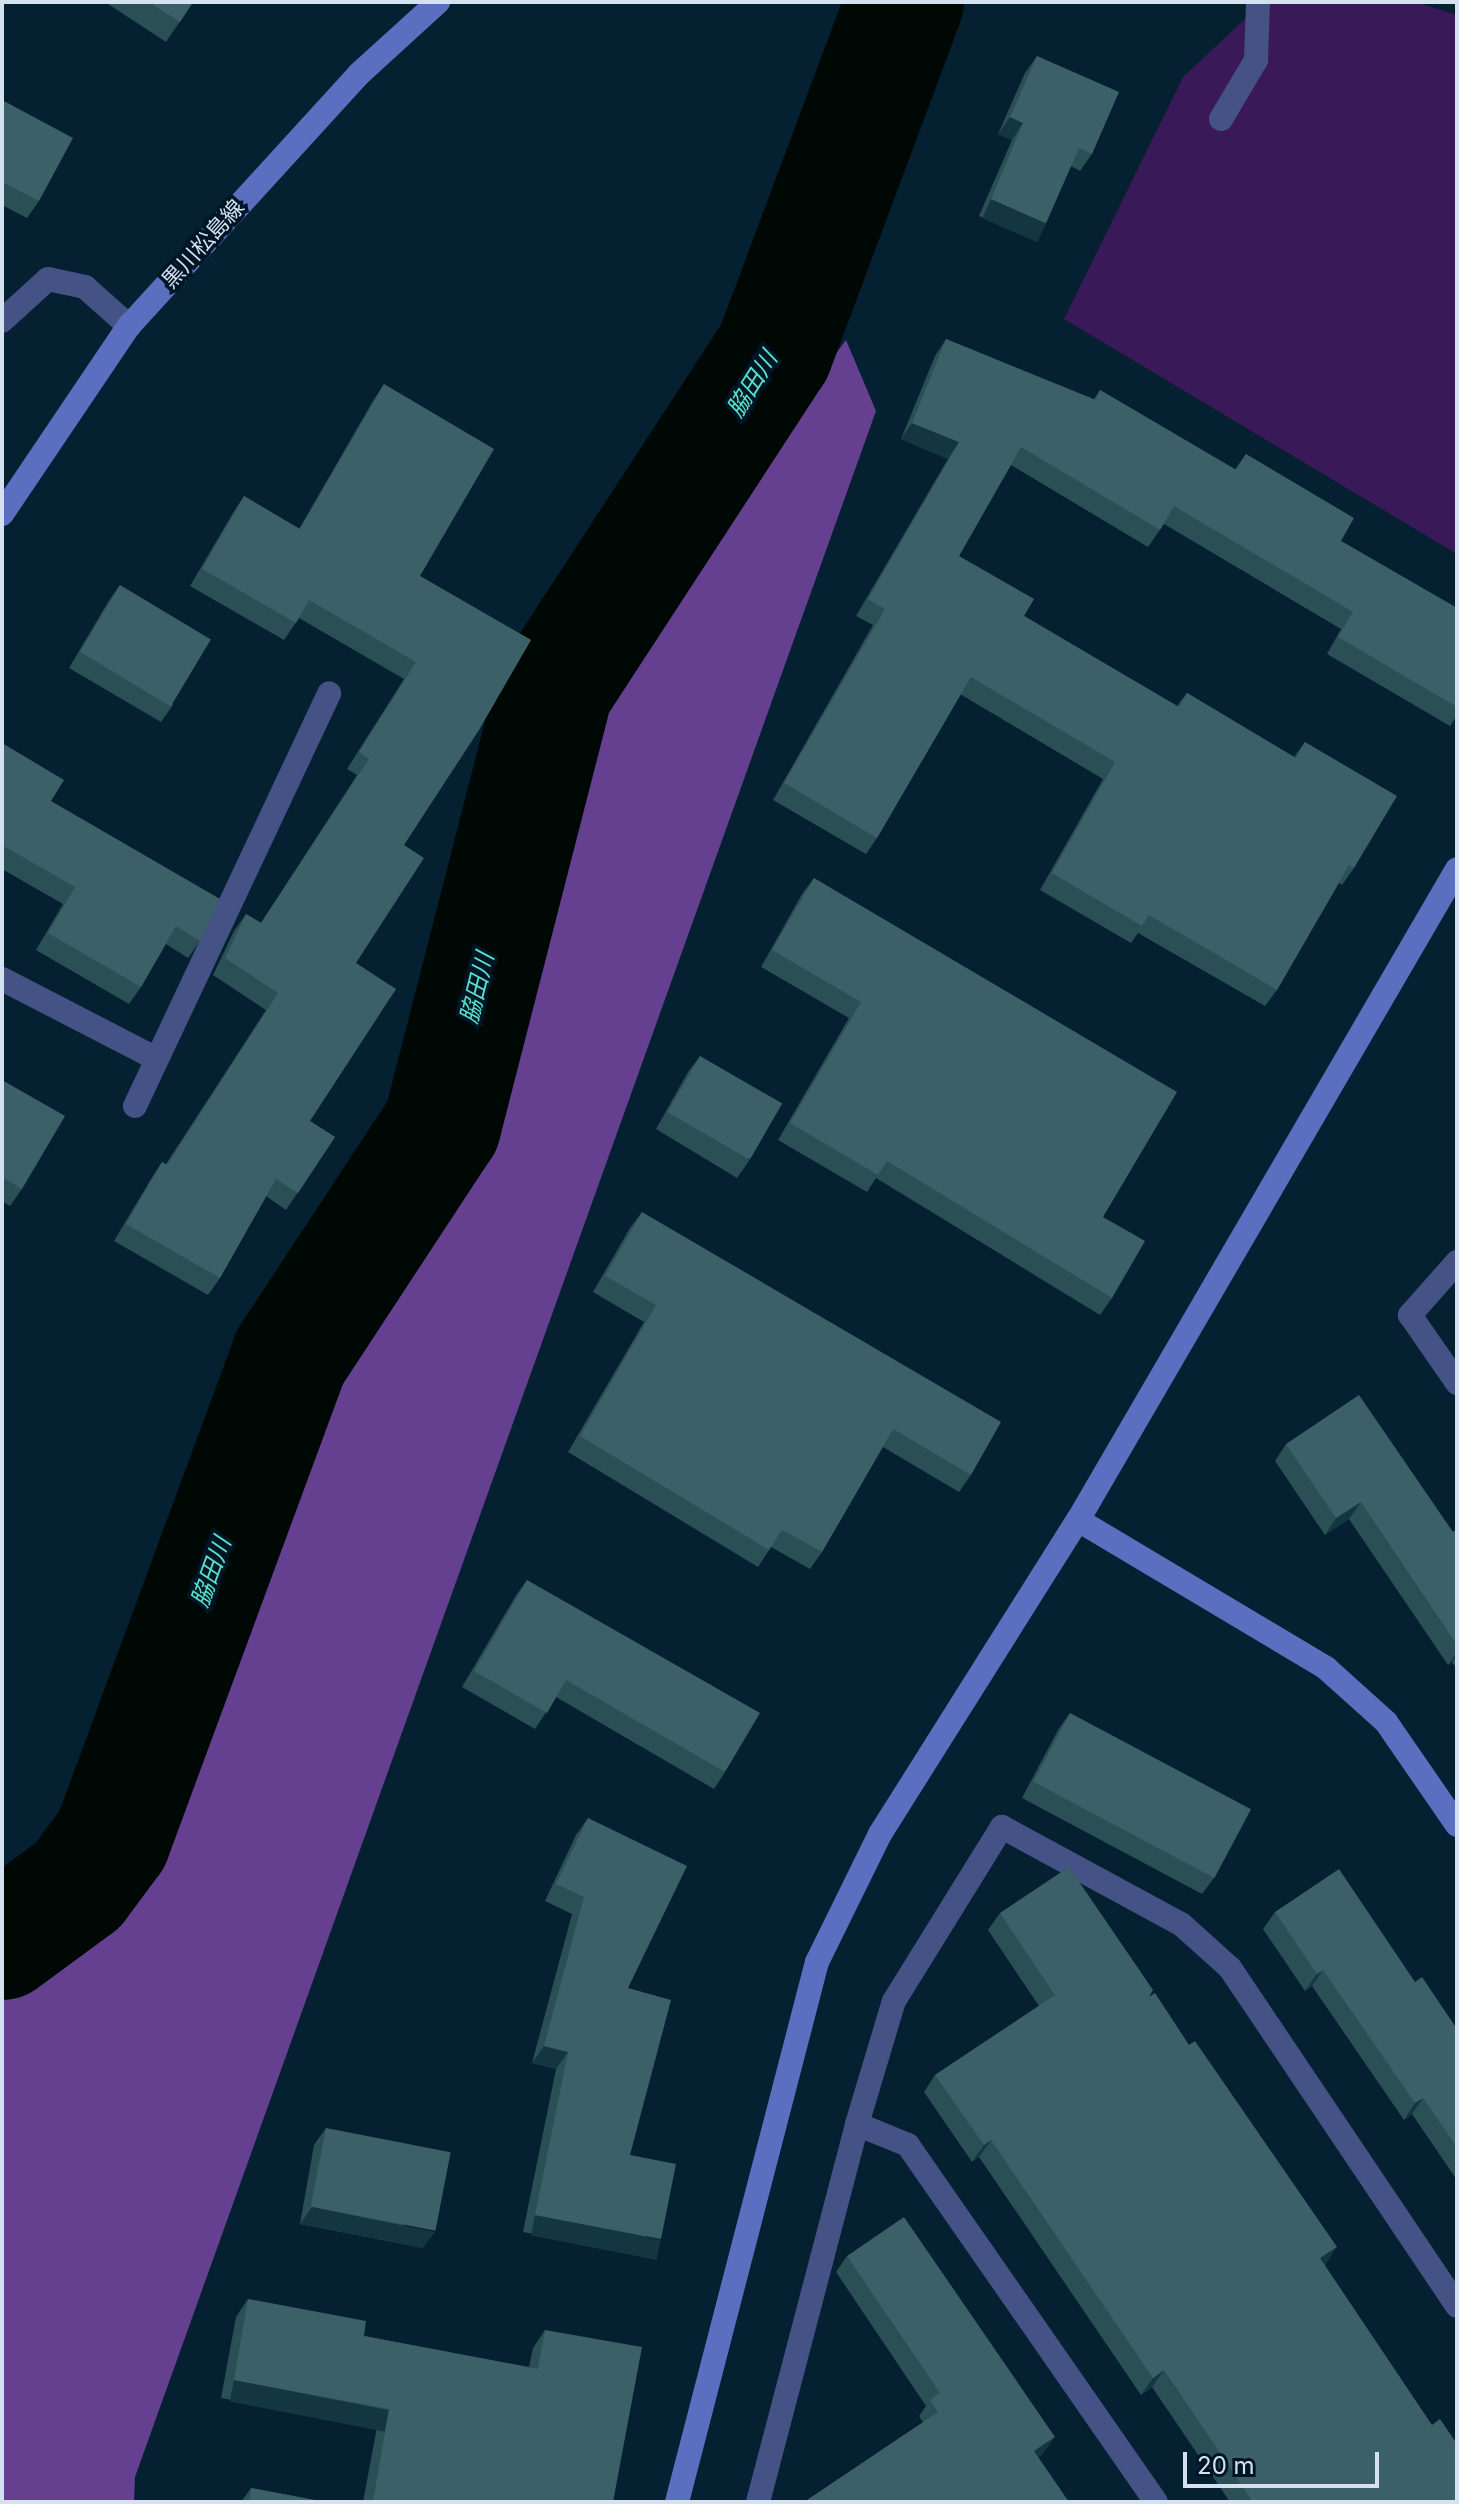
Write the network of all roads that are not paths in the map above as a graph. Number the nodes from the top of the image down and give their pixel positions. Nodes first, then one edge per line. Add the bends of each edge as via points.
1 (438, 2) edge
2 (1258, 2) edge
3 (1221, 119) dead end
4 (2, 321) edge
5 (129, 326) junction
6 (2, 514) edge
7 (329, 693) dead end
8 (1457, 869) edge
9 (2, 979) edge
10 (157, 1059) junction
11 (135, 1106) dead end
12 (1457, 1262) edge
13 (1457, 1383) edge
14 (1078, 1520) junction
15 (1457, 1825) edge
16 (857, 2124) junction
17 (1457, 2306) edge
18 (677, 2502) edge
19 (758, 2502) edge
20 (1156, 2502) edge

1 - 5 street, 黒川松島線 via 359,74
2 - 3 street via 1256,60
4 - 5 street via 48,279 85,287
5 - 6 street, 黒川松島線
7 - 10 street
8 - 14 street
9 - 10 street
10 - 11 street
12 - 13 street via 1410,1315
14 - 15 street via 1326,1668 1386,1722
14 - 18 street via 880,1834 817,1962
16 - 17 street via 894,2001 1002,1827 1181,1924 1230,1968
16 - 19 street
16 - 20 street via 908,2145

